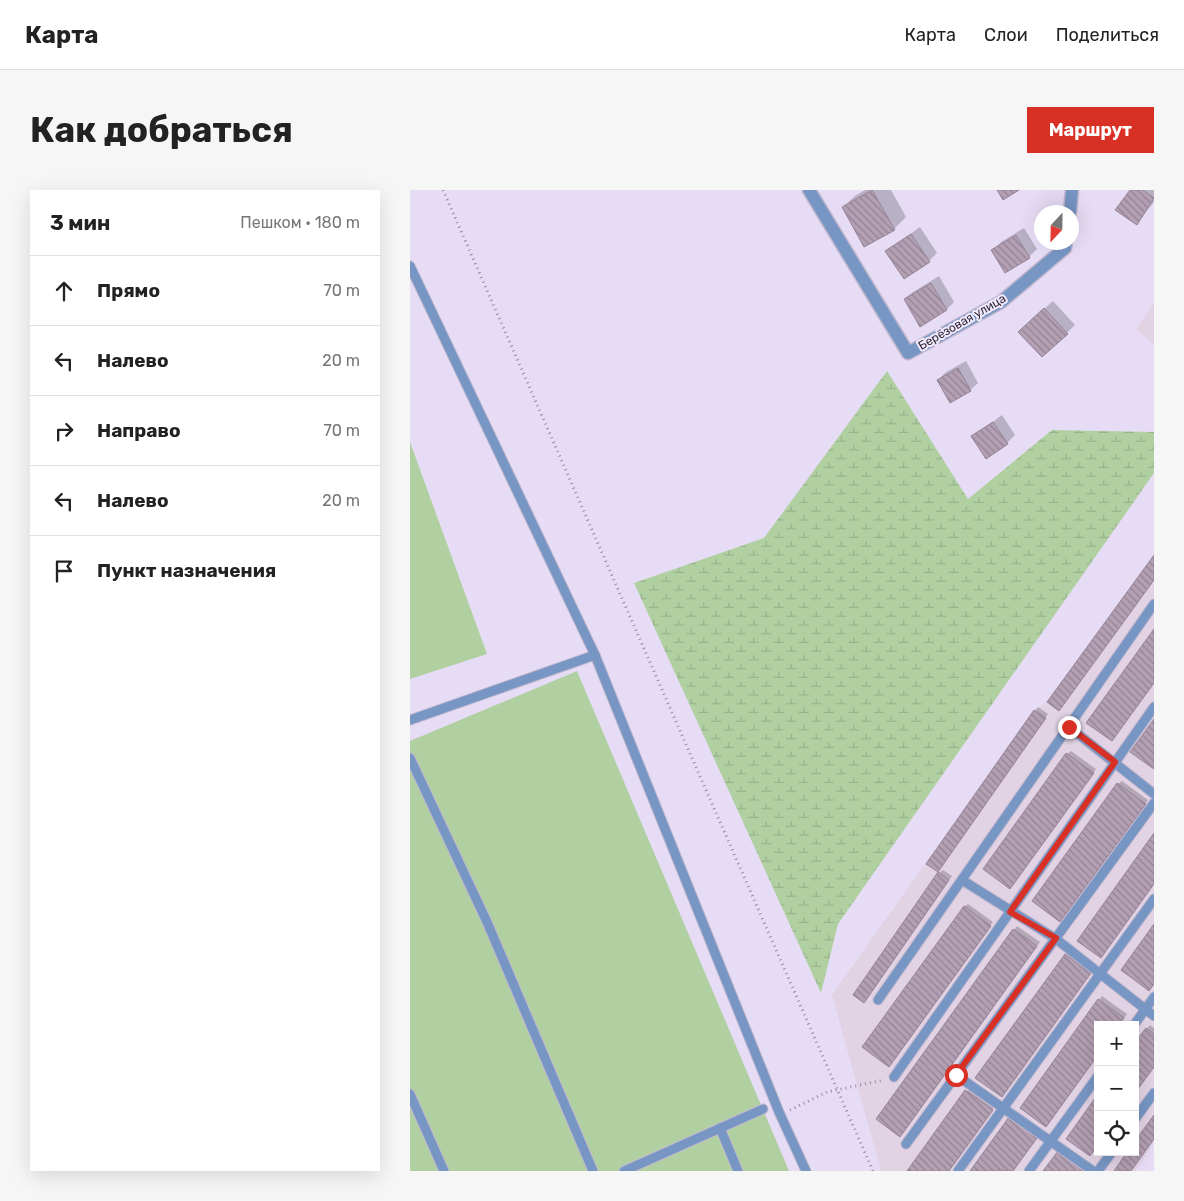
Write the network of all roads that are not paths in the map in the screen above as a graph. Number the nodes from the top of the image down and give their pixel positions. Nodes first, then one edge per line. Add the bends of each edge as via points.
1 (809, 190) edge
2 (1072, 190) edge
3 (1071, 205) edge
4 (1063, 250) edge
5 (410, 266) edge
6 (1154, 604) edge
7 (595, 654) junction
8 (1154, 707) edge
9 (410, 720) edge
10 (1069, 727) junction
11 (410, 758) edge
12 (1115, 762) junction
13 (1154, 794) edge
14 (1154, 803) edge
15 (962, 880) junction
16 (1154, 898) edge
17 (1010, 912) junction
18 (1056, 938) junction
19 (1101, 972) junction
20 (1154, 997) edge
21 (878, 1000) dead end
22 (1146, 1009) junction
23 (1154, 1016) edge
24 (1137, 1021) edge
25 (956, 1075) junction
26 (894, 1078) road end
27 (1094, 1082) edge
28 (1154, 1093) edge
29 (410, 1094) edge
30 (1003, 1108) junction
31 (763, 1109) dead end
32 (1139, 1114) edge
33 (720, 1128) junction
34 (1051, 1141) junction
35 (906, 1144) dead end
36 (1109, 1156) edge
37 (444, 1171) edge
38 (593, 1171) edge
39 (624, 1171) edge
40 (738, 1171) edge
41 (806, 1171) edge
42 (958, 1171) edge
43 (1029, 1171) edge
44 (1093, 1171) edge
45 (1098, 1171) edge

1 - 4 street, Берёзовая улица via 908,352 1000,302
2 - 3 street
5 - 7 lane
6 - 10 lane
7 - 9 lane
7 - 41 lane
8 - 12 lane
10 - 12 lane
10 - 15 lane
11 - 38 lane via 487,922
12 - 13 lane
12 - 17 lane
14 - 18 lane
15 - 17 lane
15 - 21 lane
16 - 19 lane
17 - 18 lane
17 - 26 lane
18 - 19 lane
18 - 25 lane
19 - 22 lane
19 - 30 lane
20 - 22 lane
22 - 23 lane
22 - 24 lane
25 - 30 lane
25 - 35 lane
27 - 34 lane
28 - 32 lane
29 - 37 lane
30 - 34 lane
30 - 42 lane
31 - 33 lane
33 - 39 lane
33 - 40 lane
34 - 43 lane
34 - 44 lane
36 - 45 lane

